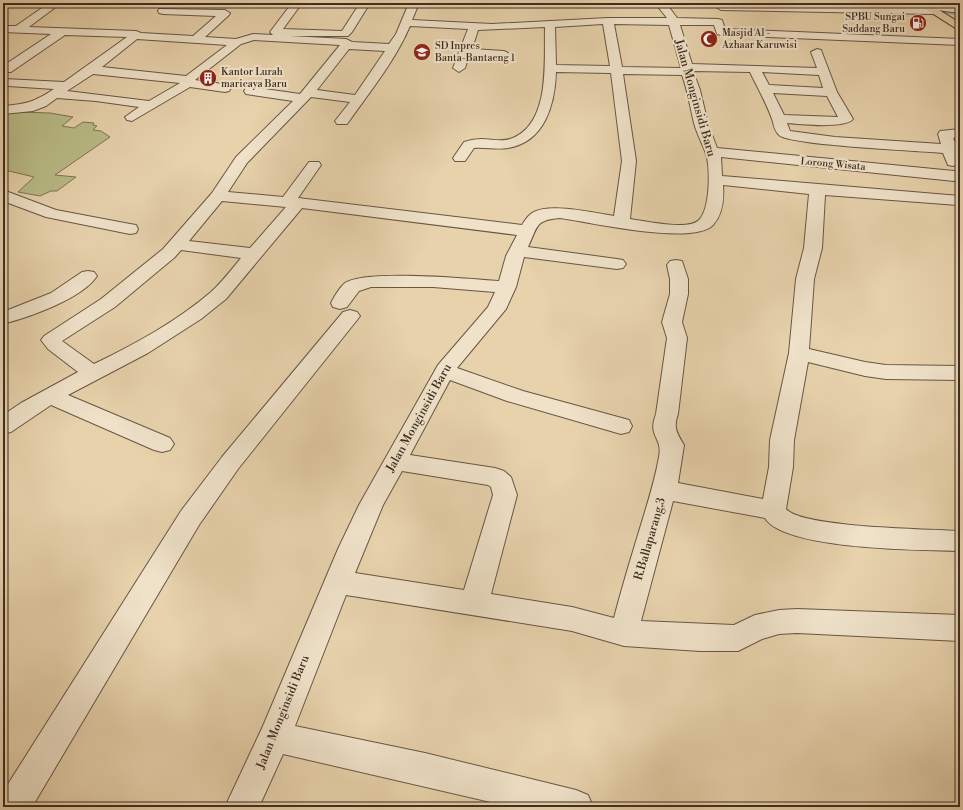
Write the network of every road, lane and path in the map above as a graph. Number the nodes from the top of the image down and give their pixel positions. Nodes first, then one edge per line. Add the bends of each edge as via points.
1 (56, 3) edge
2 (174, 3) edge
3 (297, 3) edge
4 (365, 3) edge
5 (414, 3) edge
6 (660, 3) edge
7 (841, 3) edge
8 (856, 3) edge
9 (895, 3) edge
10 (719, 5) edge
11 (787, 6) edge
12 (827, 6) edge
13 (945, 7) junction
14 (960, 7) edge
15 (926, 8) edge
16 (960, 10) edge
17 (599, 17) junction
18 (886, 19) junction
19 (948, 19) junction
20 (960, 20) edge
21 (672, 21) junction
22 (406, 23) junction
23 (550, 24) junction
24 (146, 25) dead end
25 (474, 27) junction
26 (960, 28) edge
27 (3, 29) edge
28 (18, 30) junction
29 (64, 30) junction
30 (136, 35) junction
31 (960, 36) edge
32 (345, 39) junction
33 (196, 40) junction
34 (237, 42) junction
35 (960, 42) edge
36 (392, 48) junction
37 (466, 52) junction
38 (816, 52) dead end
39 (504, 54) dead end
40 (459, 68) dead end
41 (549, 68) junction
42 (754, 68) junction
43 (7, 69) dead end
44 (91, 70) junction
45 (616, 70) junction
46 (687, 70) junction
47 (822, 72) junction
48 (122, 73) junction
49 (188, 81) junction
50 (8, 82) dead end
51 (70, 83) junction
52 (225, 88) dead end
53 (764, 90) junction
54 (250, 91) dead end
55 (830, 92) junction
56 (54, 94) junction
57 (305, 95) junction
58 (359, 99) junction
59 (151, 105) junction
60 (3, 110) edge
61 (132, 117) dead end
62 (779, 119) junction
63 (342, 121) dead end
64 (960, 133) edge
65 (951, 149) junction
66 (712, 152) junction
67 (460, 158) dead end
68 (314, 165) dead end
69 (956, 174) edge
70 (715, 180) junction
71 (817, 190) junction
72 (3, 195) edge
73 (218, 196) junction
74 (293, 202) junction
75 (959, 203) edge
76 (622, 222) junction
77 (130, 229) dead end
78 (528, 231) junction
79 (176, 244) junction
80 (518, 251) junction
81 (252, 254) junction
82 (617, 264) dead end
83 (676, 265) dead end
84 (88, 276) dead end
85 (506, 287) junction
86 (3, 318) edge
87 (799, 353) junction
88 (446, 371) junction
89 (960, 373) edge
90 (94, 374) junction
91 (50, 396) junction
92 (3, 426) edge
93 (621, 426) dead end
94 (162, 444) dead end
95 (395, 461) junction
96 (664, 490) junction
97 (773, 510) junction
98 (960, 541) edge
99 (338, 582) junction
100 (474, 604) junction
101 (960, 628) edge
102 (624, 633) junction
103 (274, 737) junction
104 (13, 807) edge
105 (242, 807) edge
106 (576, 807) edge

1 - 28 street
2 - 33 street via 160,14 224,13
3 - 32 street via 275,32
4 - 32 street
5 - 22 street
6 - 21 street, Jalan Monginsidi Baru
7 - 12 street
8 - 18 street
9 - 15 street
10 - 11 street
10 - 12 street via 725,26 730,29 844,33
11 - 12 street
12 - 18 street
13 - 14 street
13 - 15 street
13 - 16 street
15 - 18 street
15 - 19 main road
17 - 21 street
17 - 23 street
17 - 45 street
18 - 31 street via 899,33
19 - 20 street
19 - 26 main road
21 - 35 street via 718,22 721,32
21 - 46 street, Jalan Monginsidi Baru
22 - 25 street
22 - 36 street
23 - 25 street
23 - 41 street
24 - 30 street
25 - 37 street
27 - 28 street
28 - 29 street
29 - 30 street
29 - 43 street
30 - 33 street
30 - 44 street
32 - 34 street via 346,42 253,37
32 - 36 street
32 - 57 street
33 - 34 street
34 - 49 street
36 - 58 street
37 - 39 street
37 - 40 street
38 - 47 street
41 - 45 street
41 - 67 street via 549,99 543,114 529,133 522,139 508,144 472,144
42 - 46 street
42 - 47 street
42 - 53 street
44 - 48 street
44 - 51 street
45 - 46 street
45 - 76 street via 629,161
46 - 66 street, Jalan Monginsidi Baru via 701,124
47 - 55 street
48 - 49 street
48 - 51 street via 102,81
49 - 52 street
49 - 59 street
50 - 51 street
51 - 56 street
53 - 55 street
53 - 62 street
54 - 57 street
55 - 62 street via 846,117 845,120
56 - 59 street
56 - 60 street via 34,107
57 - 58 street
57 - 73 street via 236,165
58 - 63 street
59 - 61 street
62 - 65 street via 785,134 796,137
64 - 65 street via 945,134
65 - 69 street
66 - 69 street, Lorong Wisata
66 - 70 street, Jalan Monginsidi Baru
68 - 74 street
69 - 75 street
70 - 71 street
70 - 76 street, Jalan Monginsidi Baru via 715,209 702,226 672,230
71 - 75 street
71 - 87 street via 813,248 805,279
72 - 77 street via 52,214
73 - 74 street
73 - 79 street
74 - 78 street
74 - 81 street
76 - 78 street, Jalan Monginsidi Baru via 546,213 536,218
78 - 80 street, Jalan Monginsidi Baru
79 - 81 street
79 - 90 street via 108,303 52,340
80 - 82 street
80 - 85 street, Jalan Monginsidi Baru
81 - 90 street via 204,309 154,341
83 - 96 street, R.Ballaparang,3 via 679,294 672,322 678,338 663,425 672,445
84 - 86 street via 69,292 45,304
85 - 88 street, Jalan Monginsidi Baru via 496,310 452,360
85 - 104 street via 433,282 371,282 352,286 345,310 190,518
87 - 89 street via 872,370
87 - 97 street via 782,440 781,467
88 - 93 street via 515,396
88 - 95 street, Jalan Monginsidi Baru
90 - 91 street
91 - 92 street
91 - 94 street
95 - 99 street, Jalan Monginsidi Baru via 371,506
95 - 100 street via 495,477 502,483 504,495
96 - 97 street
96 - 102 street, R.Ballaparang,3
97 - 98 street via 778,518 786,523 809,530 886,538
99 - 100 street
99 - 103 street, Jalan Monginsidi Baru
100 - 102 street via 572,620
101 - 102 street via 797,621 755,628 738,638
103 - 105 street, Jalan Monginsidi Baru
103 - 106 street via 500,786

